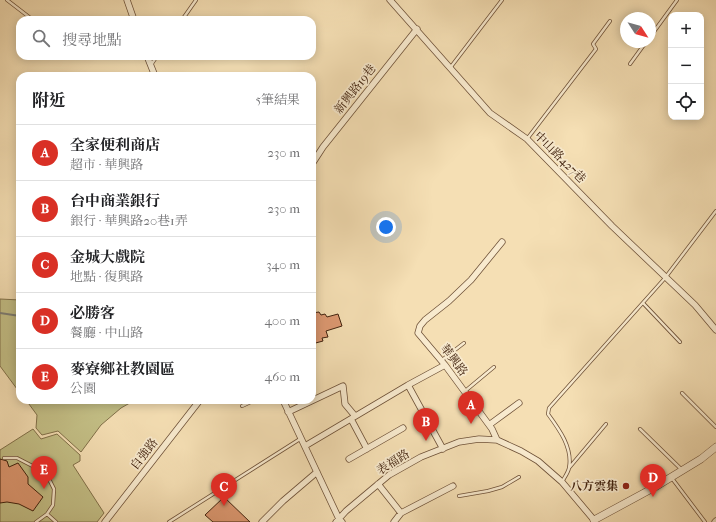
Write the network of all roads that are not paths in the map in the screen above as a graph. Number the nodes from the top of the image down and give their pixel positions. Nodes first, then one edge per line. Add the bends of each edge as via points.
1 (7, 0) edge
2 (127, 0) edge
3 (196, 0) edge
4 (391, 0) edge
5 (502, 0) edge
6 (677, 0) edge
7 (28, 16) edge
8 (133, 16) edge
9 (185, 16) edge
10 (610, 21) dead end
11 (417, 29) junction
12 (656, 29) edge
13 (642, 48) edge
14 (149, 60) edge
15 (154, 60) edge
16 (630, 64) dead end
17 (151, 65) junction
18 (449, 68) junction
19 (154, 72) edge
20 (527, 139) junction
21 (316, 158) edge
22 (716, 211) edge
23 (502, 242) dead end
24 (666, 278) junction
25 (643, 303) junction
26 (716, 330) edge
27 (680, 342) dead end
28 (464, 343) dead end
29 (444, 363) junction
30 (494, 367) dead end
31 (408, 385) junction
32 (464, 392) junction
33 (682, 393) dead end
34 (316, 399) edge
35 (519, 403) dead end
36 (197, 404) edge
37 (247, 404) edge
38 (285, 404) edge
39 (305, 404) edge
40 (242, 406) dead end
41 (288, 412) junction
42 (353, 418) junction
43 (606, 424) dead end
44 (489, 425) junction
45 (716, 427) edge
46 (403, 428) dead end
47 (640, 429) dead end
48 (301, 439) junction
49 (497, 440) junction
50 (305, 446) junction
51 (716, 447) edge
52 (368, 449) junction
53 (443, 449) junction
54 (4, 458) dead end
55 (349, 459) dead end
56 (569, 469) junction
57 (682, 470) junction
58 (317, 472) junction
59 (519, 477) dead end
60 (671, 477) junction
61 (562, 482) junction
62 (378, 484) junction
63 (452, 486) dead end
64 (459, 496) dead end
65 (401, 513) junction
66 (48, 514) junction
67 (339, 521) edge
68 (36, 522) edge
69 (56, 522) edge
70 (105, 522) edge
71 (169, 522) edge
72 (262, 522) edge
73 (394, 522) edge
74 (592, 522) edge
75 (705, 522) edge

1 - 7 lane
2 - 8 street
3 - 9 lane
4 - 11 street, 中山路427巷
5 - 18 lane
6 - 12 lane
10 - 20 lane via 594,44 596,49
11 - 18 street, 中山路427巷
11 - 21 street, 新興路19巷
13 - 16 lane
14 - 17 street
15 - 17 lane
17 - 19 street
18 - 20 street, 中山路427巷 via 490,113
20 - 24 street, 中山路427巷
22 - 24 lane
23 - 29 street, 華興路 via 471,280 420,326 418,333
24 - 25 lane
24 - 26 street, 中山路427巷 via 695,305
25 - 27 lane
25 - 56 lane via 549,408 548,414 564,437 568,448
28 - 29 lane
29 - 31 street
29 - 32 street, 華興路
30 - 32 lane
31 - 42 street
31 - 53 street
32 - 44 street, 華興路
33 - 45 lane
34 - 42 street via 344,386 345,404
35 - 44 street
36 - 70 street, 自強路
37 - 40 lane
38 - 41 street
39 - 41 street
41 - 48 street
42 - 50 street
42 - 52 street
43 - 56 lane
44 - 49 street, 華興路
46 - 52 street
47 - 57 lane
48 - 50 street
48 - 71 lane
49 - 53 street, 表福路 via 459,442
49 - 61 street via 538,461
50 - 58 street
51 - 57 street
52 - 55 street
53 - 62 street, 表福路 via 395,471
54 - 66 lane via 17,458 46,473 54,489 53,505
56 - 61 lane
57 - 60 street
58 - 67 street
58 - 72 street
59 - 64 lane via 502,487
60 - 74 street
60 - 75 lane
61 - 74 street
62 - 65 street
62 - 67 street, 表福路 via 346,511
63 - 65 street
65 - 73 street
66 - 68 lane
66 - 69 lane

